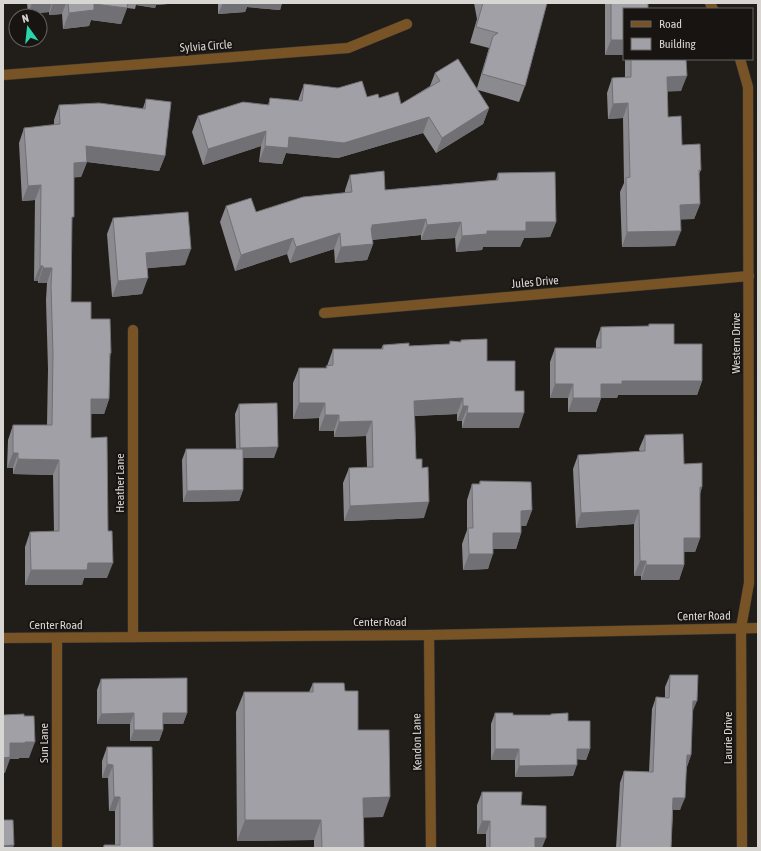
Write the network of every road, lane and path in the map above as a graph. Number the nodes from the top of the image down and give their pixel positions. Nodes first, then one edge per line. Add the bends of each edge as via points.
1 (408, 24) dead end
2 (740, 60) edge
3 (3, 75) edge
4 (748, 276) junction
5 (324, 313) dead end
6 (133, 330) dead end
7 (741, 628) junction
8 (758, 628) edge
9 (428, 635) junction
10 (133, 637) junction
11 (3, 638) edge
12 (57, 638) junction
13 (58, 848) edge
14 (431, 848) edge
15 (742, 848) edge

1 - 3 street, Sylvia Circle via 348,48
2 - 4 street, Western Drive via 748,87
4 - 5 street, Jules Drive
4 - 7 street, Western Drive via 748,583
6 - 10 street, Heather Lane
7 - 8 street, Center Road
7 - 9 street, Center Road
7 - 15 street, Laurie Drive
9 - 10 street, Center Road
9 - 14 street, Kendon Lane
10 - 12 street, Center Road
11 - 12 street, Center Road
12 - 13 street, Sun Lane

